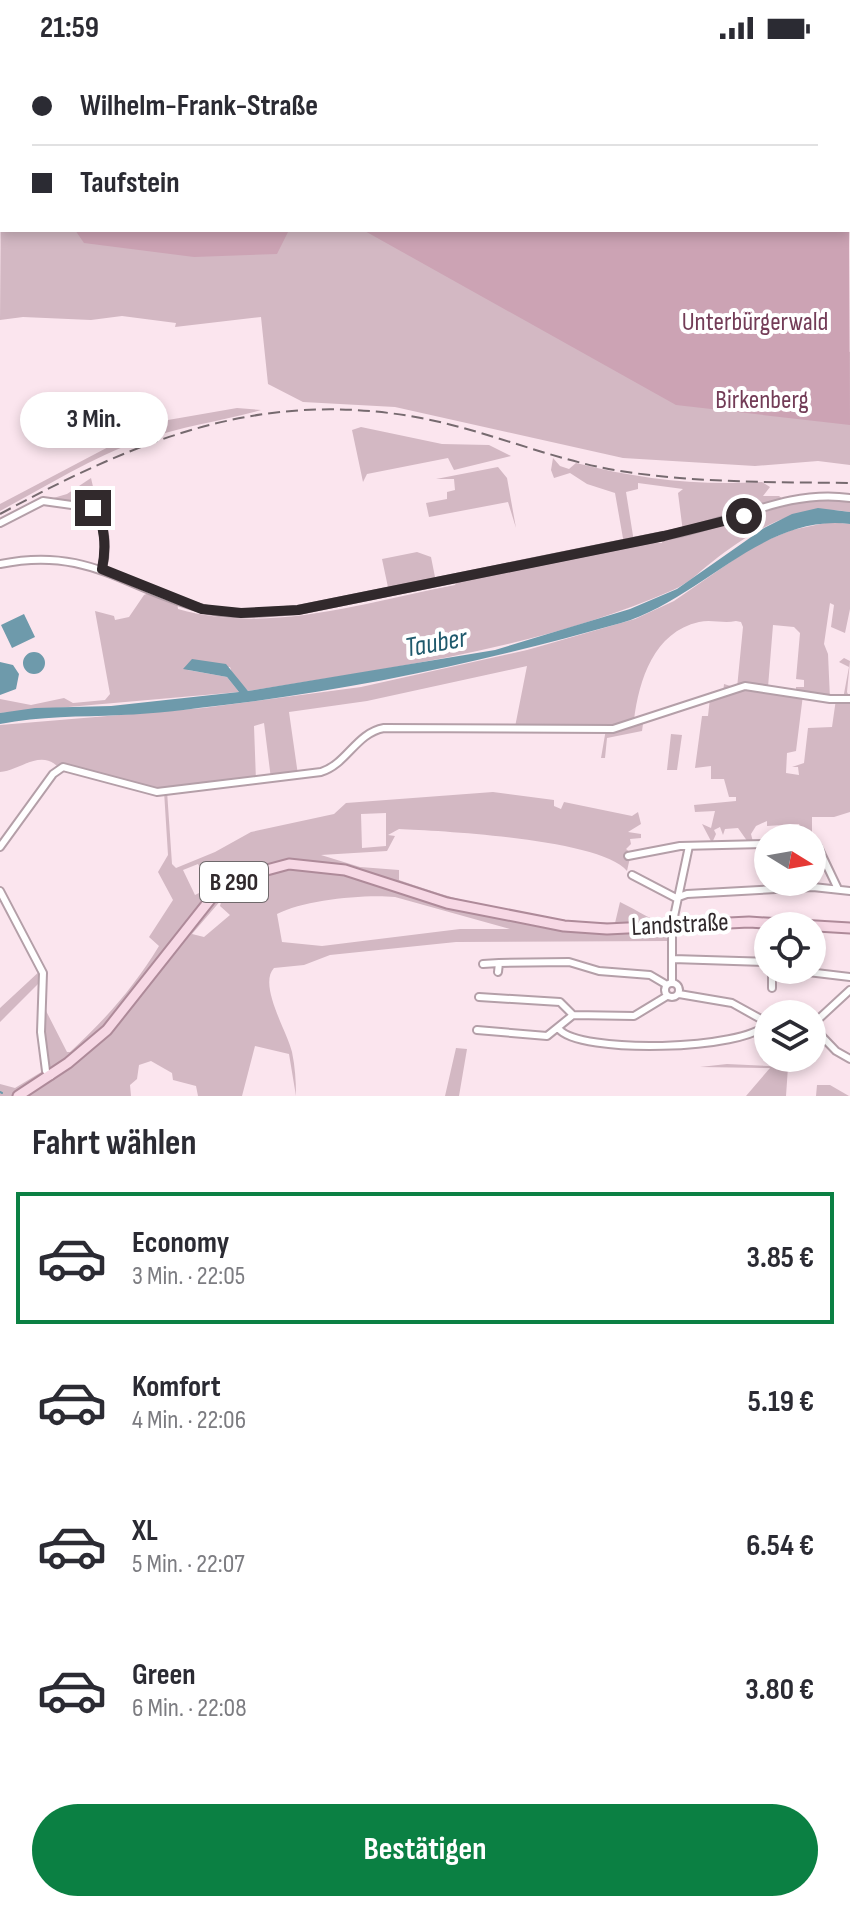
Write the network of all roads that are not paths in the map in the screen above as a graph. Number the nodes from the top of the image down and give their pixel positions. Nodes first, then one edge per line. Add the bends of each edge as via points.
1 (850, 498) edge
2 (0, 523) edge
3 (0, 564) edge
4 (102, 569) junction
5 (850, 699) edge
6 (754, 844) edge
7 (689, 846) junction
8 (0, 847) edge
9 (628, 856) dead end
10 (826, 864) edge
11 (632, 875) dead end
12 (838, 889) junction
13 (0, 891) edge
14 (850, 891) edge
15 (676, 898) junction
16 (672, 926) junction
17 (850, 928) edge
18 (673, 959) junction
19 (754, 962) edge
20 (499, 963) junction
21 (483, 964) dead end
22 (498, 972) dead end
23 (826, 974) edge
24 (850, 977) edge
25 (669, 984) junction
26 (772, 984) edge
27 (772, 988) dead end
28 (850, 990) edge
29 (679, 994) junction
30 (667, 996) junction
31 (479, 997) dead end
32 (493, 997) junction
33 (493, 1007) dead end
34 (826, 1013) edge
35 (573, 1015) junction
36 (754, 1015) edge
37 (559, 1029) junction
38 (754, 1034) edge
39 (826, 1041) edge
40 (484, 1042) dead end
41 (850, 1059) edge
42 (51, 1076) junction
43 (18, 1096) edge

1 - 4 street via 793,498 695,530 298,610 202,609
2 - 4 street via 43,501 93,508 106,554
3 - 4 street via 50,558
5 - 8 street via 745,686 613,729 384,728 371,731 321,772 157,792 63,767
6 - 7 street
7 - 9 street
7 - 15 street
10 - 12 street
11 - 15 street
12 - 14 street
12 - 15 street
13 - 42 street via 43,973 41,1032
15 - 16 street
16 - 17 main road, Landstraße / B 290 via 749,922
16 - 18 street
16 - 42 main road, Landstraße / B 290 via 607,929 515,919 332,867 289,864 229,886 200,908 107,1030
18 - 19 street
18 - 25 street
20 - 21 street
20 - 22 street
20 - 25 street via 569,962 599,971 639,972
23 - 24 street
25 - 29 street via 678,986
25 - 30 street
26 - 27 street
28 - 34 street
29 - 30 street
29 - 36 street via 732,1003
30 - 35 street via 634,1016
31 - 32 street
32 - 33 street
32 - 35 street via 560,1002
35 - 37 street
37 - 38 street via 570,1038 598,1041 705,1044
37 - 40 street via 547,1036 481,1031
39 - 41 street
42 - 43 main road, B 290

